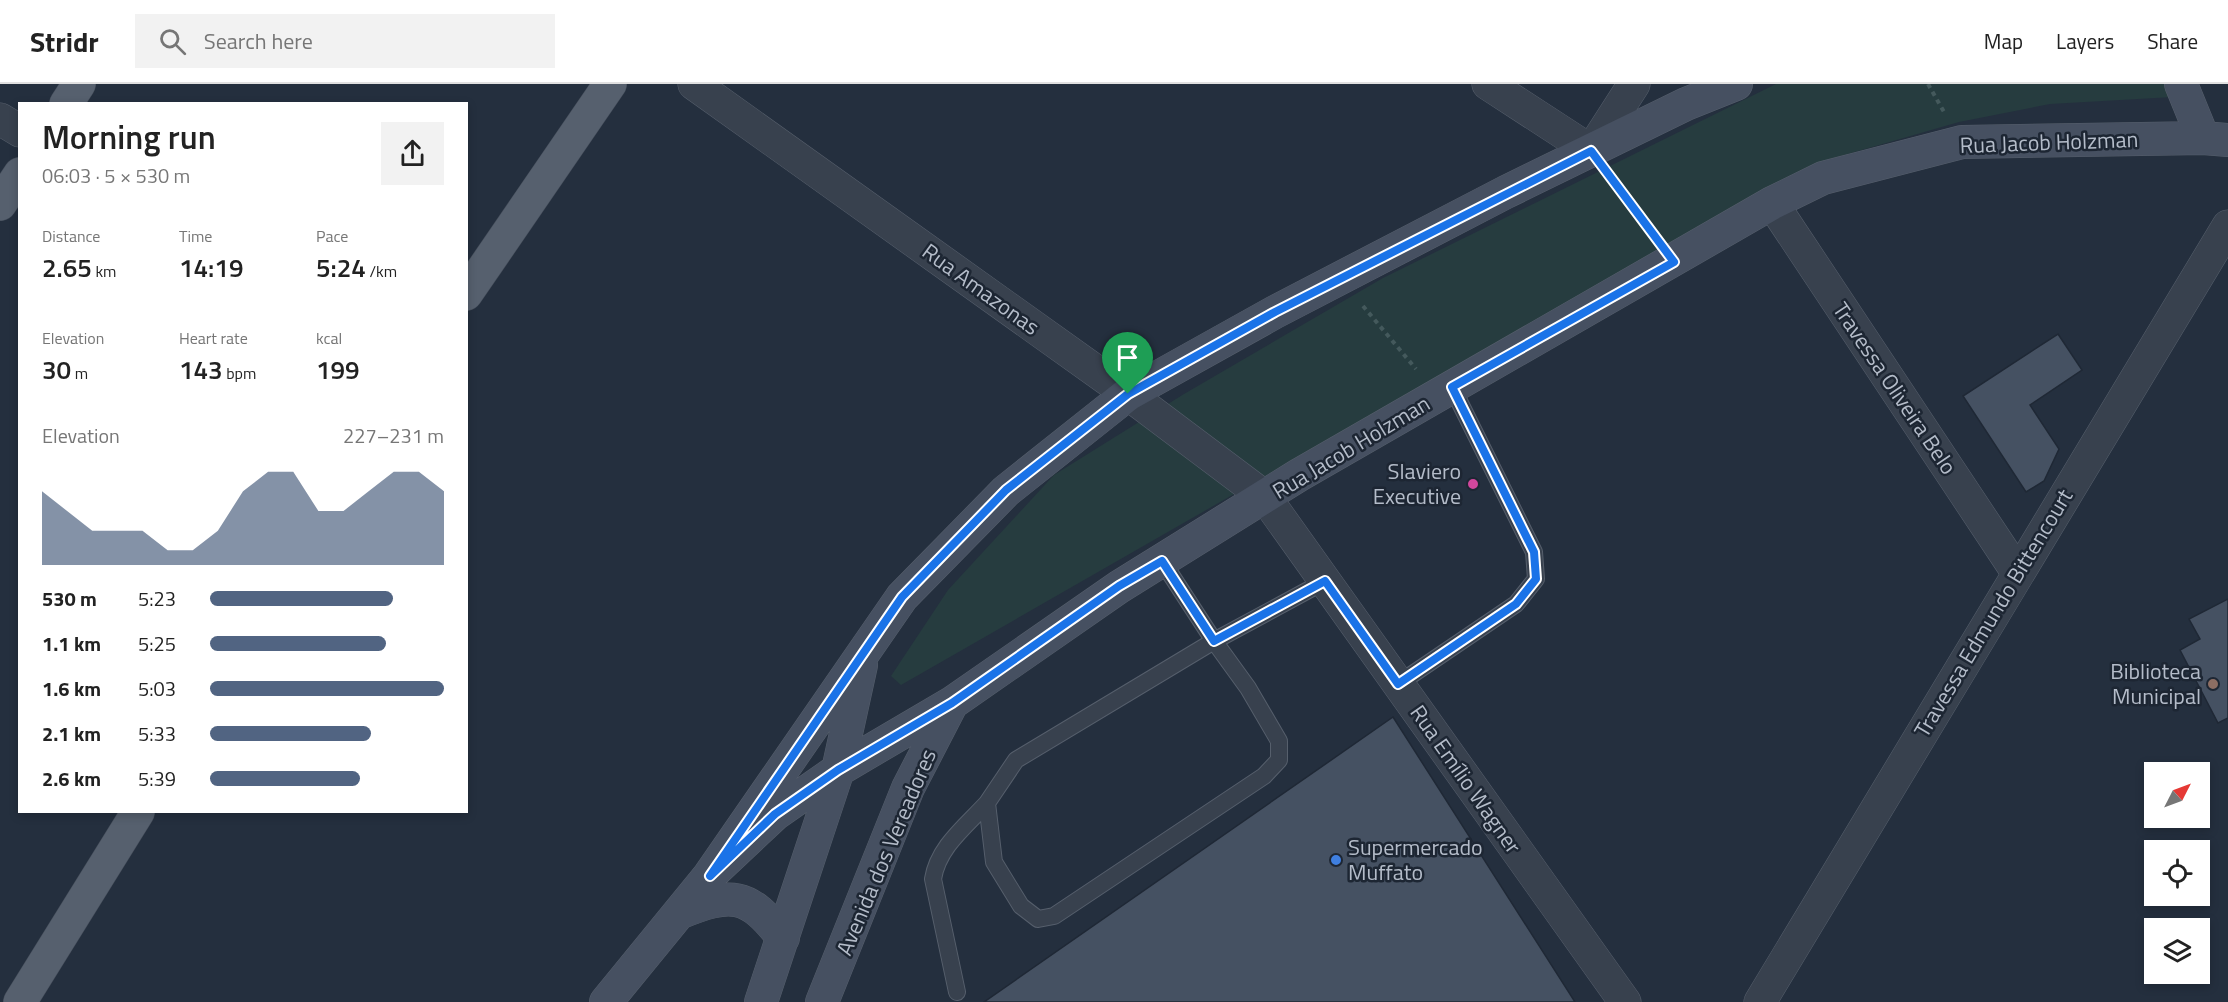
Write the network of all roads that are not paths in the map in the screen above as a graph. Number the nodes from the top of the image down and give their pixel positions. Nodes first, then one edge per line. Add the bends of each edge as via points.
1 (79, 84) edge
2 (610, 84) edge
3 (694, 84) edge
4 (1488, 84) edge
5 (1634, 84) edge
6 (1736, 84) edge
7 (2181, 84) edge
8 (67, 102) edge
9 (0, 118) edge
10 (18, 130) edge
11 (2216, 139) edge
12 (1591, 151) junction
13 (18, 177) edge
14 (1772, 203) junction
15 (0, 204) edge
16 (2228, 226) edge
17 (468, 291) edge
18 (1445, 391) junction
19 (1128, 394) junction
20 (1265, 497) junction
21 (1162, 561) junction
22 (2017, 572) junction
23 (1325, 581) junction
24 (1214, 641) junction
25 (864, 649) junction
26 (1398, 684) junction
27 (952, 703) junction
28 (838, 770) junction
29 (987, 803) junction
30 (137, 813) edge
31 (710, 876) junction
32 (679, 913) junction
33 (783, 938) junction
34 (957, 992) dead end
35 (20, 1002) edge
36 (606, 1002) edge
37 (761, 1002) edge
38 (822, 1002) edge
39 (1625, 1002) edge
40 (1760, 1002) edge

1 - 8 main road
2 - 17 main road
3 - 19 street, Rua Amazonas
4 - 12 street
5 - 12 street
6 - 12 main road
7 - 11 main road
9 - 10 street
11 - 14 main road, Rua Jacob Holzman via 1962,142 1824,178
12 - 19 main road via 1339,278
13 - 15 main road
14 - 18 main road, Rua Jacob Holzman
14 - 22 street, Travessa Oliveira Belo
16 - 22 street, Travessa Edmundo Bittencourt
18 - 20 main road, Rua Jacob Holzman
18 - 26 lane via 1534,552 1536,579 1516,604
19 - 20 street, Rua Amazonas
19 - 25 main road via 1006,490 902,597
20 - 21 main road, Rua Jacob Holzman
20 - 23 street, Rua Emílio Wagner
21 - 24 lane
21 - 27 main road, Rua Jacob Holzman via 1119,586
22 - 40 street, Travessa Edmundo Bittencourt
23 - 24 lane
23 - 26 street, Rua Emílio Wagner
24 - 29 lane via 1016,760
24 - 29 lane via 1279,741 1279,760 1264,776 1054,916 1038,919 1021,906 994,862
25 - 28 main road
25 - 31 main road
26 - 39 street, Rua Emílio Wagner
27 - 28 main road, Rua Jacob Holzman
27 - 38 main road, Avenida dos Vereadores via 908,788
28 - 31 main road, Rua Jacob Holzman via 775,814
28 - 33 main road
29 - 34 lane via 941,853 933,879
30 - 35 main road
31 - 32 main road
32 - 33 main road via 709,901 733,899 752,905
32 - 36 main road
33 - 37 main road

